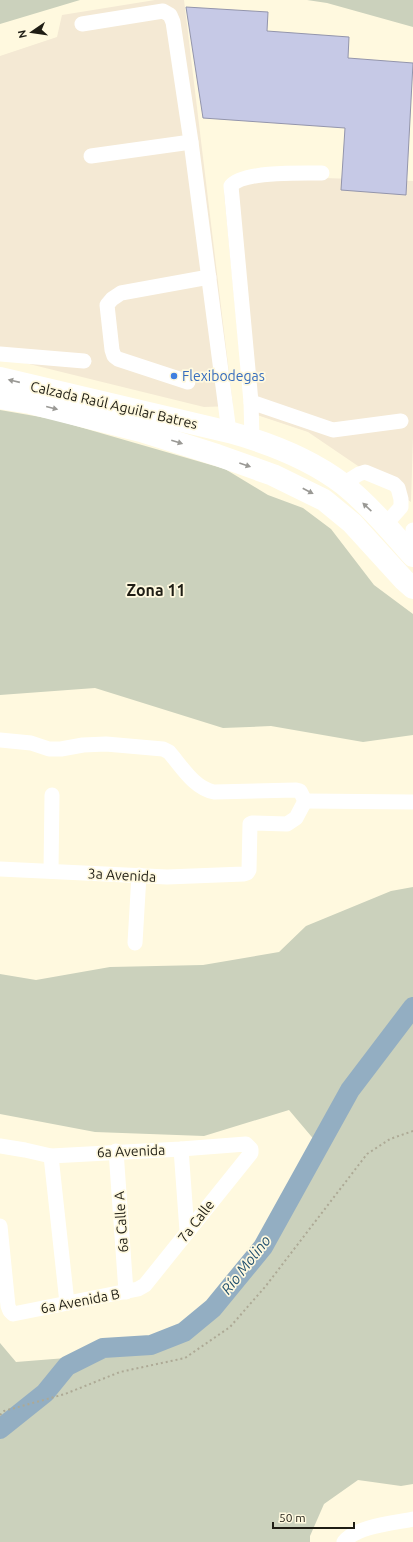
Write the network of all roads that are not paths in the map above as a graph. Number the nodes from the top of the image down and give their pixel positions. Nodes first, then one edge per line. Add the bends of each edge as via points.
1 (82, 24) dead end
2 (191, 142) junction
3 (91, 156) dead end
4 (322, 173) dead end
5 (209, 277) junction
6 (0, 354) edge
7 (84, 361) dead end
8 (0, 378) edge
9 (188, 382) dead end
10 (0, 398) edge
11 (251, 402) junction
12 (401, 421) dead end
13 (229, 432) junction
14 (252, 439) junction
15 (217, 455) junction
16 (342, 484) junction
17 (385, 525) junction
18 (413, 530) edge
19 (412, 555) edge
20 (413, 588) edge
21 (0, 740) edge
22 (52, 795) dead end
23 (305, 801) junction
24 (413, 802) edge
25 (0, 869) edge
26 (51, 871) junction
27 (139, 875) junction
28 (135, 943) dead end
29 (0, 1146) edge
30 (181, 1149) junction
31 (116, 1152) junction
32 (50, 1156) junction
33 (247, 1156) joint
34 (0, 1226) edge
35 (187, 1231) junction
36 (145, 1285) joint
37 (126, 1292) junction
38 (67, 1303) junction
39 (413, 1519) edge
40 (346, 1540) edge

1 - 2 street via 163,11 170,15
2 - 3 street
2 - 5 street
4 - 11 street via 261,175 241,180 231,186
5 - 9 street via 121,293 107,305 114,356
5 - 13 street
6 - 7 street
13 -> 8 highway, Calzada Raúl Aguilar Batres
10 -> 15 highway, Calzada Raúl Aguilar Batres via 30,403 140,431
11 - 12 street via 333,430
11 - 14 street
13 - 14 highway, Calzada Raúl Aguilar Batres
13 - 15 highway
14 - 16 highway, Calzada Raúl Aguilar Batres via 311,463
15 -> 20 highway, Calzada Raúl Aguilar Batres via 273,474 324,500 352,523
17 -> 16 highway, Calzada Raúl Aguilar Batres
16 - 17 street via 365,472 394,484 401,499 400,507
17 - 19 highway, Calzada Raúl Aguilar Batres
18 - 19 street
21 - 23 street via 31,743 49,749 106,744 163,749 206,790 296,790 300,791
22 - 26 street
23 - 24 street
23 - 27 street, 3a Avenida via 296,818 287,824 250,824 247,873 168,877
25 - 26 street, 3a Avenida
26 - 27 street, 3a Avenida
27 - 28 street
29 - 32 street, 6a Avenida
30 - 31 street, 6a Avenida
30 - 33 street, 6a Avenida via 246,1144 251,1149
30 - 35 street
31 - 32 street, 6a Avenida
31 - 37 street, 6a Calle A
32 - 38 street
33 - 35 street, 7a Calle
34 - 38 street, 6a Avenida B via 10,1312 14,1314
35 - 36 street, 7a Calle
36 - 37 street, 6a Avenida B
37 - 38 street, 6a Avenida B
39 - 40 street via 361,1530

